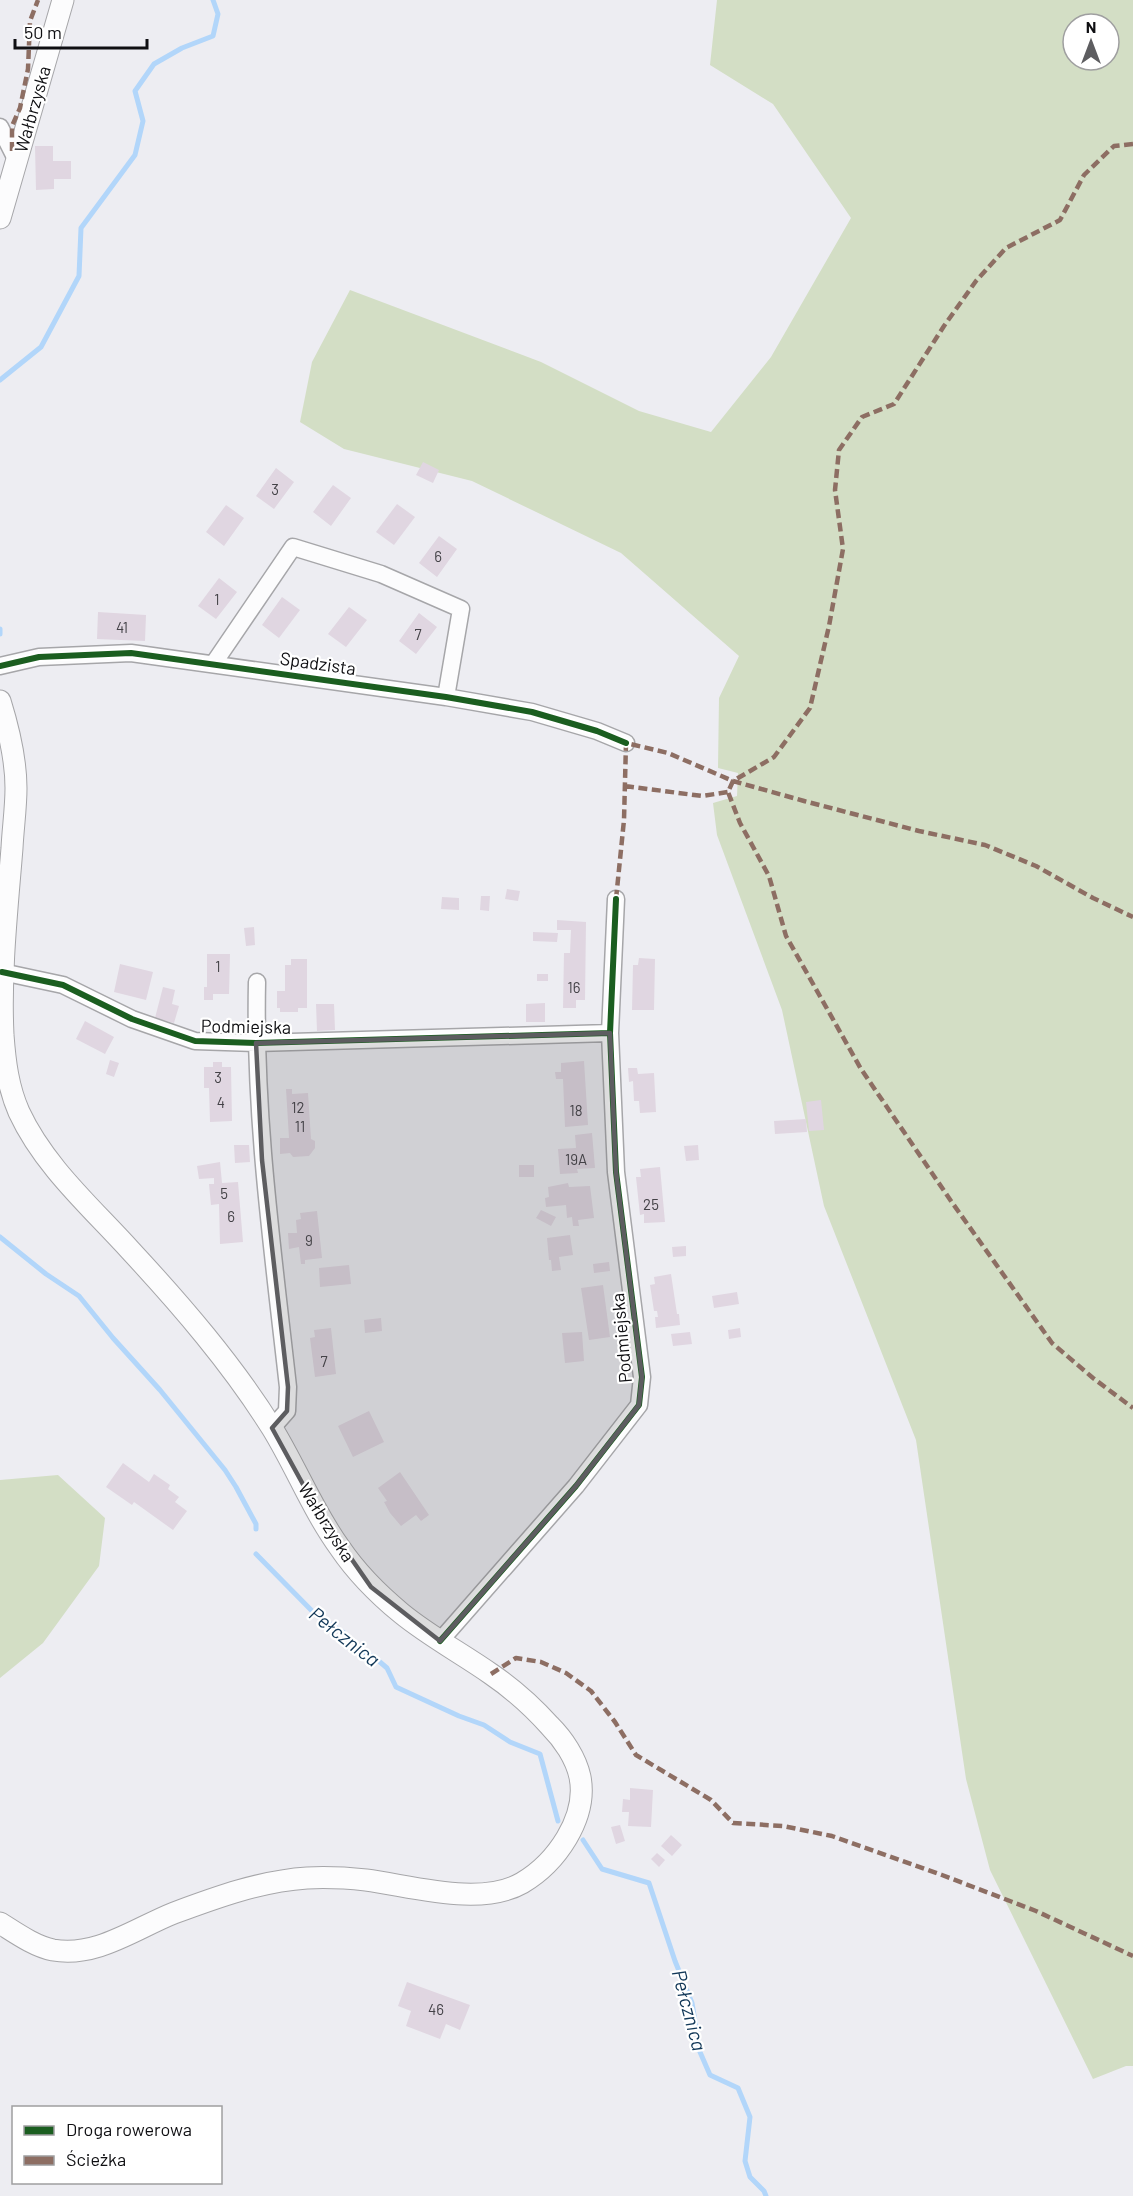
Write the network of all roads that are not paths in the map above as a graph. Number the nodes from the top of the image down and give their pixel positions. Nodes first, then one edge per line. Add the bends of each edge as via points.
1 (63, 0) edge
2 (0, 128) edge
3 (17, 161) junction
4 (0, 218) edge
5 (214, 663) junction
6 (0, 666) edge
7 (446, 697) junction
8 (0, 702) edge
9 (626, 743) dead end
10 (616, 899) dead end
11 (2, 972) junction
12 (257, 982) dead end
13 (610, 1033) junction
14 (256, 1043) junction
15 (272, 1428) junction
16 (440, 1641) junction
17 (0, 1923) edge

1 - 3 main road, Wałbrzyska
2 - 3 street
3 - 4 main road, Wałbrzyska
5 - 6 street, Spadzista via 131,653 39,657
5 - 7 street, Spadzista
5 - 7 street via 293,547 381,574 461,609
7 - 9 street, Spadzista via 531,712
8 - 11 main road, Wałbrzyska via 11,737 16,790
10 - 13 street, Podmiejska
11 - 14 street, Podmiejska via 63,985 132,1019 195,1041
11 - 15 main road, Wałbrzyska via 8,1082 30,1135 51,1164 222,1357
12 - 14 street, Podmiejska
13 - 14 street, Podmiejska
13 - 16 street, Podmiejska via 616,1172 642,1377 639,1405 576,1486
14 - 15 street, Podmiejska via 262,1160 288,1386 287,1412
15 - 16 main road, Wałbrzyska via 339,1547 371,1587
16 - 17 main road, Wałbrzyska via 526,1701 558,1735 580,1776 577,1820 540,1871 517,1886 486,1894 447,1893 360,1879 277,1882 227,1893 85,1951 53,1950

